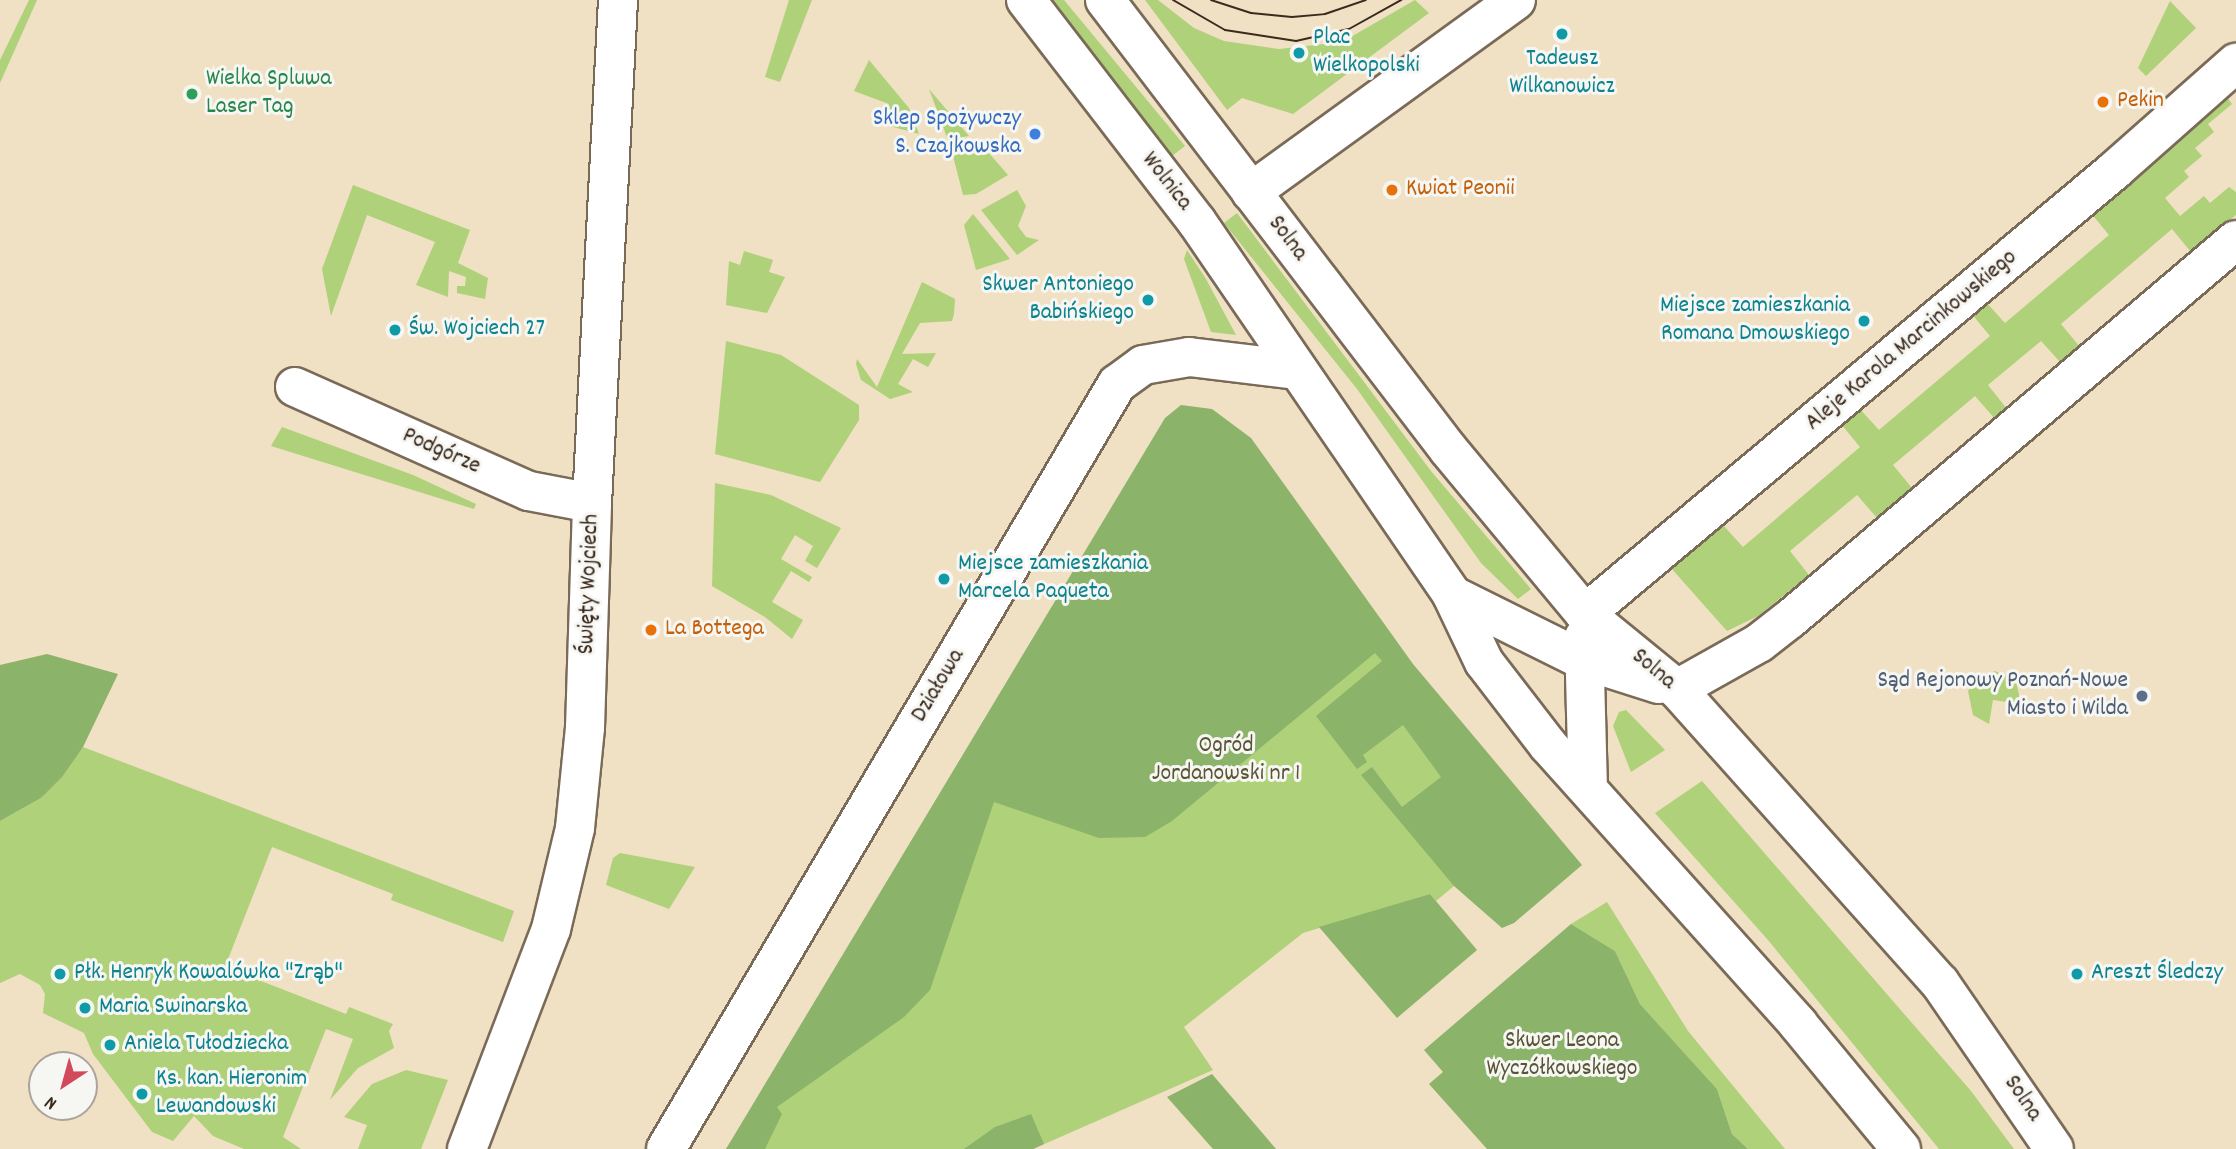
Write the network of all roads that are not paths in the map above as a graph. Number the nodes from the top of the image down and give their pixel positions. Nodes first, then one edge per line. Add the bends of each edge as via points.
1 (618, 0) edge
2 (1026, 0) edge
3 (1105, 0) edge
4 (1516, 0) edge
5 (2236, 63) edge
6 (1251, 192) junction
7 (2236, 240) edge
8 (1296, 370) junction
9 (295, 387) dead end
10 (592, 503) junction
11 (1452, 595) junction
12 (1585, 614) junction
13 (1583, 660) junction
14 (1677, 690) junction
15 (1588, 785) junction
16 (467, 1149) edge
17 (666, 1149) edge
18 (1901, 1149) edge
19 (2054, 1149) edge

1 - 10 street, Święty Wojciech
2 - 8 street, Wolnica via 1197,222
3 - 6 street
4 - 6 street
5 - 12 street, Aleje Karola Marcinkowskiego via 2105,179
6 - 12 street, Solna via 1448,449
7 - 14 street via 1790,620
8 - 11 street
8 - 17 street, Działowa via 1189,357 1143,365 1117,384
9 - 10 street, Podgórze via 529,491
10 - 16 street, Święty Wojciech via 586,728 575,828 551,929
11 - 13 street
11 - 15 street via 1484,662 1548,745
12 - 13 street
12 - 14 street, Solna
13 - 14 street
13 - 15 street
14 - 19 street, Solna via 1940,983
15 - 18 street

